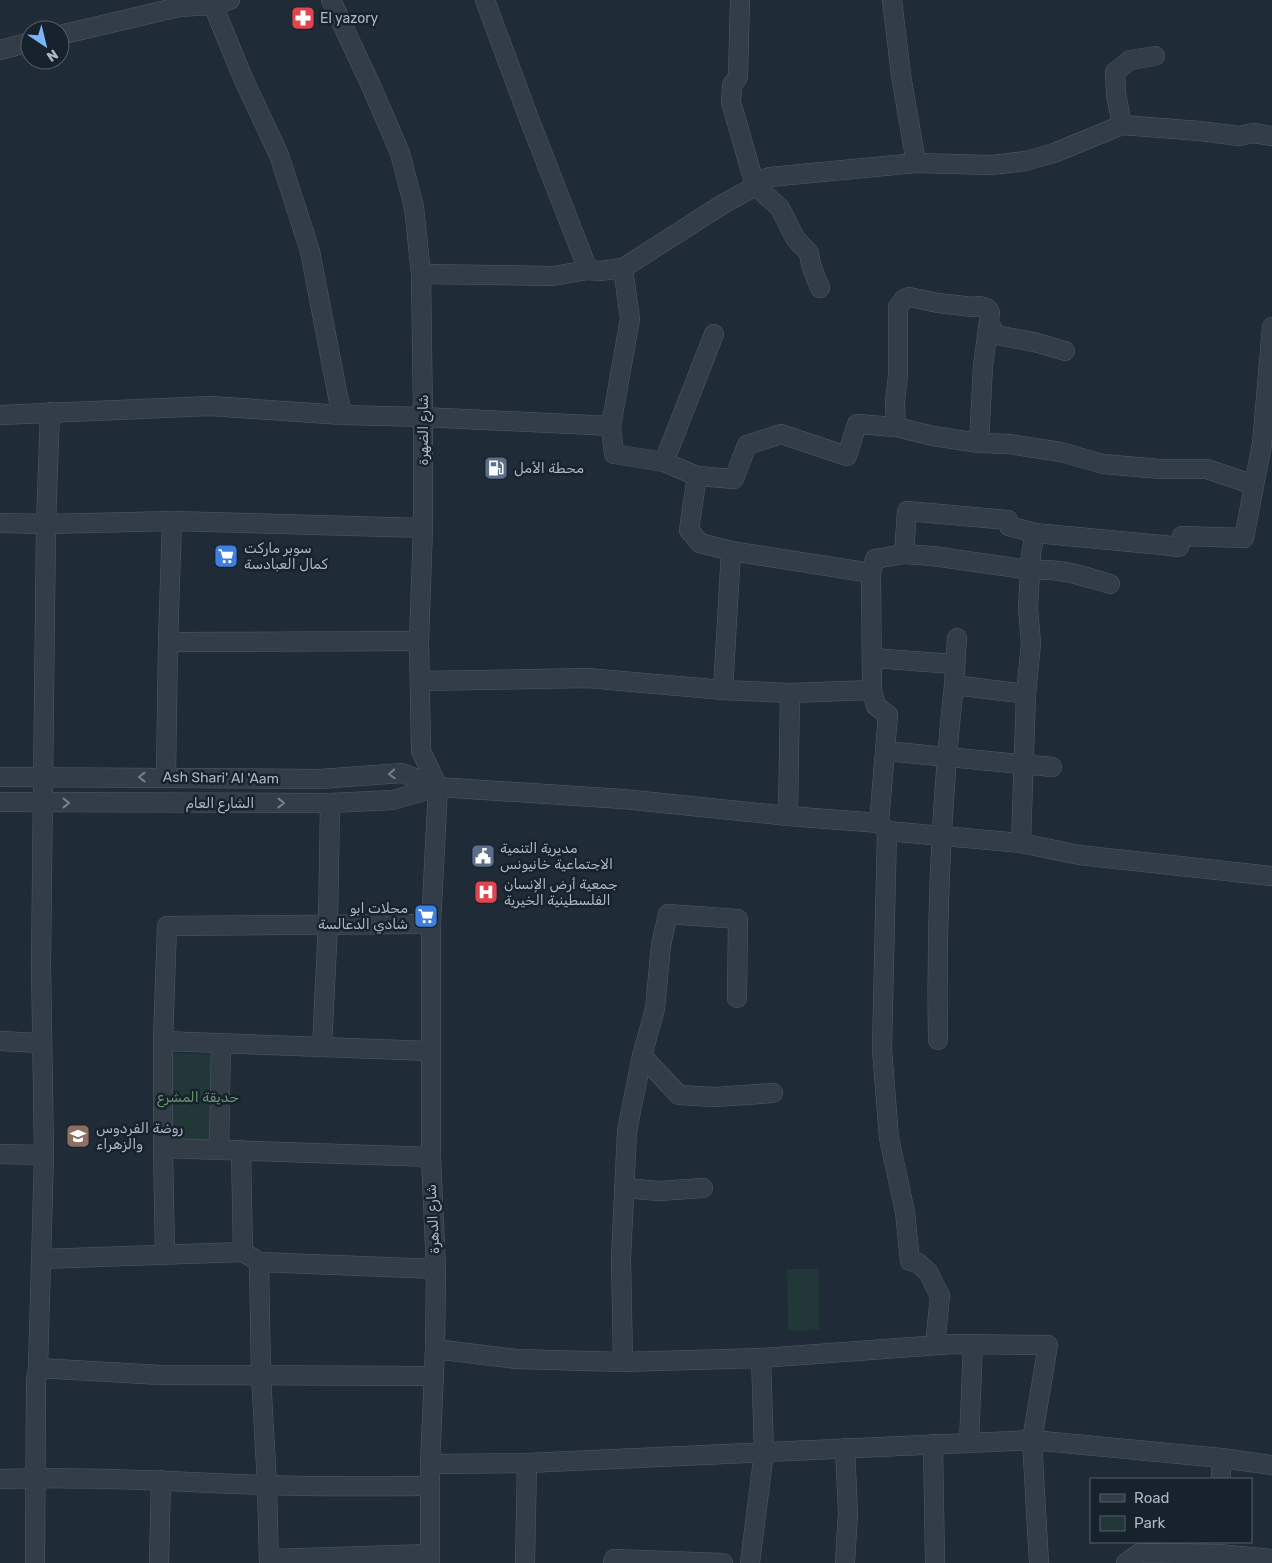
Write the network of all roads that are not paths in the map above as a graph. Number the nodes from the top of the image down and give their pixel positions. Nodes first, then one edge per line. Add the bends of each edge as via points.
1 (331, 0) edge
2 (485, 0) edge
3 (740, 0) edge
4 (892, 0) edge
5 (218, 2) edge
6 (70, 33) edge
7 (20, 45) edge
8 (0, 50) edge
9 (1155, 56) dead end
10 (1122, 125) junction
11 (1272, 136) edge
12 (916, 163) junction
13 (755, 184) junction
14 (623, 268) junction
15 (588, 270) junction
16 (421, 274) junction
17 (820, 288) dead end
18 (990, 324) junction
19 (1272, 327) edge
20 (714, 334) dead end
21 (1065, 352) dead end
22 (50, 412) junction
23 (0, 415) edge
24 (343, 415) junction
25 (423, 417) junction
26 (611, 426) junction
27 (896, 427) junction
28 (979, 443) junction
29 (664, 462) junction
30 (698, 476) junction
31 (1254, 485) junction
32 (172, 521) junction
33 (0, 523) edge
34 (46, 524) junction
35 (424, 528) junction
36 (1034, 533) junction
37 (731, 551) junction
38 (904, 554) junction
39 (1030, 570) junction
40 (871, 573) junction
41 (1110, 584) dead end
42 (957, 638) dead end
43 (420, 641) junction
44 (168, 642) junction
45 (873, 658) junction
46 (954, 664) junction
47 (420, 681) junction
48 (954, 685) junction
49 (722, 690) junction
50 (872, 690) junction
51 (790, 693) junction
52 (1026, 694) junction
53 (885, 751) junction
54 (947, 756) junction
55 (1025, 764) junction
56 (1052, 767) dead end
57 (0, 777) edge
58 (166, 777) junction
59 (44, 778) junction
60 (438, 787) junction
61 (0, 802) edge
62 (43, 803) junction
63 (330, 803) junction
64 (788, 816) junction
65 (883, 827) junction
66 (942, 836) junction
67 (1021, 843) junction
68 (433, 874) joint
69 (1272, 876) edge
70 (328, 924) junction
71 (431, 924) junction
72 (736, 998) dead end
73 (938, 1040) dead end
74 (0, 1041) edge
75 (163, 1041) junction
76 (41, 1043) junction
77 (221, 1044) junction
78 (322, 1047) junction
79 (430, 1051) junction
80 (642, 1056) junction
81 (773, 1093) dead end
82 (163, 1148) junction
83 (219, 1150) junction
84 (241, 1150) junction
85 (0, 1154) edge
86 (44, 1155) junction
87 (430, 1157) junction
88 (624, 1188) junction
89 (703, 1188) dead end
90 (243, 1252) junction
91 (165, 1254) junction
92 (41, 1259) junction
93 (259, 1262) junction
94 (436, 1269) junction
95 (973, 1344) junction
96 (935, 1345) junction
97 (436, 1349) junction
98 (761, 1358) junction
99 (623, 1362) junction
100 (38, 1368) junction
101 (261, 1375) junction
102 (434, 1376) junction
103 (1032, 1440) junction
104 (969, 1443) junction
105 (934, 1444) junction
106 (845, 1448) junction
107 (764, 1452) junction
108 (1221, 1458) junction
109 (527, 1463) junction
110 (430, 1464) junction
111 (1272, 1465) edge
112 (35, 1478) junction
113 (1220, 1478) edge
114 (0, 1479) edge
115 (161, 1480) junction
116 (268, 1485) junction
117 (430, 1486) junction
118 (1218, 1553) edge
119 (430, 1558) edge
120 (1272, 1559) edge
121 (269, 1561) edge
122 (35, 1563) edge
123 (159, 1563) edge
124 (525, 1563) edge
125 (613, 1563) edge
126 (723, 1563) edge
127 (750, 1563) edge
128 (845, 1563) edge
129 (935, 1563) edge
130 (1039, 1563) edge
131 (1126, 1563) edge

1 - 16 street, شارع الضهرة via 400,153 414,206
2 - 15 street
3 - 13 street via 738,77 732,85 731,102
4 - 12 street
5 - 6 street via 179,7
5 - 24 street via 243,78 279,155 310,250
7 - 8 street
9 - 10 street via 1130,60 1115,72
10 - 11 street
10 - 12 street via 1026,161 992,165
12 - 13 street via 770,177
13 - 14 street
13 - 17 street via 780,208 795,238 809,253
14 - 15 street
14 - 26 street via 630,319
15 - 16 street via 553,276
16 - 25 street, شارع الضهرة
18 - 21 street via 996,335
18 - 27 street via 988,308 909,297 904,299 898,307
18 - 28 street via 983,366
19 - 31 street via 1262,444
20 - 29 street
22 - 23 street
22 - 24 street via 210,406
22 - 34 street
24 - 25 street
25 - 26 street
25 - 35 street, شارع الضهرة
26 - 29 street via 614,454
27 - 28 street
27 - 30 street via 857,424 847,456 781,434 747,445 734,480
28 - 31 street via 1061,452 1103,464 1207,469
29 - 30 street
30 - 37 street via 689,530 700,543
31 - 36 street via 1244,538 1182,536 1179,546
32 - 34 street
32 - 35 street
32 - 44 street
33 - 34 street
34 - 59 street
35 - 43 street, شارع الضهرة
36 - 38 street via 1009,526 1008,520 907,511
36 - 39 street
37 - 40 street
37 - 49 street
38 - 39 street
38 - 40 street via 875,559
39 - 41 street via 1069,572
39 - 52 street via 1028,608 1031,643
40 - 45 street
42 - 46 street
43 - 44 street
43 - 47 street, شارع الضهرة
44 - 58 street
45 - 46 street
45 - 50 street
46 - 48 street
47 - 49 street via 588,678
47 - 60 street, شارع الضهرة via 421,751
48 - 52 street
48 - 54 street
49 - 51 street
50 - 51 street
50 - 53 street via 876,706 888,715
51 - 64 street
52 - 55 street
53 - 54 street
53 - 65 street
54 - 55 street
54 - 66 street
55 - 56 street
55 - 67 street
57 - 59 street, Ash Shari' Al 'Aam
58 -> 59 street, Ash Shari' Al 'Aam
60 -> 58 street, Ash Shari' Al 'Aam via 402,773 320,779
59 - 62 street
60 - 63 street, الشارع العام via 393,800
60 - 64 street via 623,799
60 - 68 street, شارع الضهرة
61 - 62 street, الشارع العام
62 -> 63 street, الشارع العام
62 - 76 street
63 - 70 street
64 - 65 street
65 - 66 street
65 - 96 street via 882,1049 889,1138 905,1212 910,1261 918,1262 928,1272 940,1296
66 - 67 street
66 - 73 street via 937,927
67 - 69 street via 1079,855
68 - 71 street, شارع الدهرة
70 - 71 street
70 - 75 street via 168,926
70 - 78 street
71 - 79 street, شارع الدهرة
72 - 80 street via 738,919 668,914 654,1009
74 - 76 street
75 - 77 street
75 - 82 street
76 - 86 street
77 - 78 street
77 - 83 street
78 - 79 street
79 - 87 street, شارع الدهرة
80 - 81 street via 679,1095 716,1097
80 - 88 street via 627,1130
82 - 83 street
82 - 91 street
83 - 84 street
84 - 87 street
84 - 90 street
85 - 86 street
86 - 92 street
87 - 94 street, شارع الدهرة
88 - 89 street via 659,1191
88 - 99 street via 621,1258
90 - 91 street
90 - 93 street
91 - 92 street
92 - 100 street
93 - 94 street
93 - 101 street
94 - 97 street, شارع الدهرة
95 - 96 street
95 - 103 street via 1048,1345
95 - 104 street
96 - 98 street
97 - 99 street via 516,1359
97 - 102 street, شارع الدهرة
98 - 99 street
98 - 107 street
100 - 101 street
100 - 112 street
101 - 102 street
101 - 116 street
102 - 110 street, شارع الدهرة
103 - 104 street
103 - 108 street
103 - 130 street
104 - 105 street
105 - 106 street
105 - 129 street
106 - 107 street
106 - 128 street via 848,1513
107 - 109 street
107 - 127 street
108 - 111 street
108 - 113 street
109 - 110 street
109 - 124 street
110 - 117 street, شارع الدهرة
112 - 114 street
112 - 115 street
112 - 122 street
115 - 116 street
115 - 123 street
116 - 117 street
116 - 121 street
117 - 119 street, شارع الدهرة
118 - 120 street
118 - 131 street via 1140,1553
119 - 121 street
125 - 126 street via 614,1559

